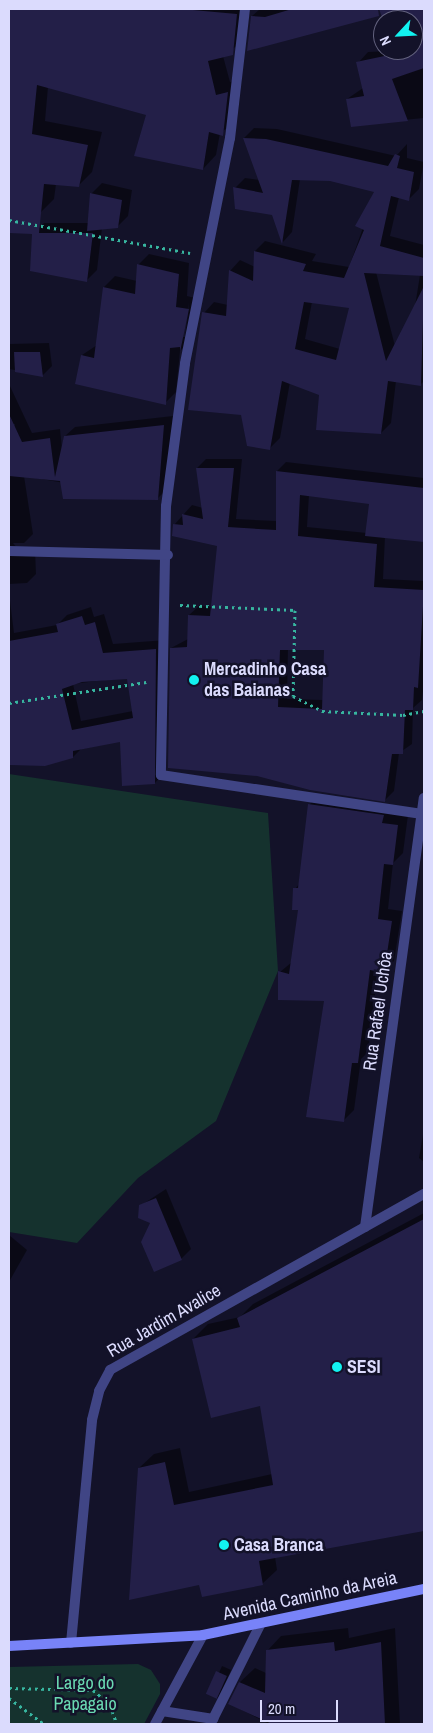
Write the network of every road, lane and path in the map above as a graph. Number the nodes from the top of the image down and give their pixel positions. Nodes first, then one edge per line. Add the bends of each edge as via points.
1 (245, 9) edge
2 (9, 220) edge
3 (209, 257) junction
4 (9, 551) edge
5 (168, 555) junction
6 (166, 604) junction
7 (164, 679) junction
8 (9, 703) edge
9 (424, 711) edge
10 (424, 798) edge
11 (422, 814) junction
12 (424, 1194) edge
13 (365, 1228) junction
14 (424, 1589) edge
15 (261, 1623) junction
16 (203, 1635) junction
17 (72, 1643) junction
18 (9, 1646) edge
19 (9, 1688) edge
20 (9, 1698) edge
21 (162, 1711) junction
22 (44, 1724) edge
23 (117, 1724) edge
24 (155, 1724) edge

1 - 3 street via 230,138
2 - 3 path via 134,239
3 - 5 street via 185,364 166,506
4 - 5 street
5 - 6 street
6 - 7 street
6 - 9 path via 295,610 292,696 322,711 403,715
7 - 8 path
7 - 11 street via 161,775
10 - 11 street, Rua Rafael Uchôa
11 - 13 street, Rua Rafael Uchôa
12 - 13 street, Rua Jardim Avalice
13 - 17 street, Rua Jardim Avalice via 110,1370 99,1391 92,1420
14 - 15 main road, Avenida Caminho da Areia
15 - 16 main road, Avenida Caminho da Areia
15 - 21 street via 213,1719
16 - 17 main road, Avenida Caminho da Areia
16 - 21 street
17 - 18 main road, Avenida Caminho da Areia
19 - 23 path via 92,1690 110,1705
20 - 22 path
21 - 24 street

